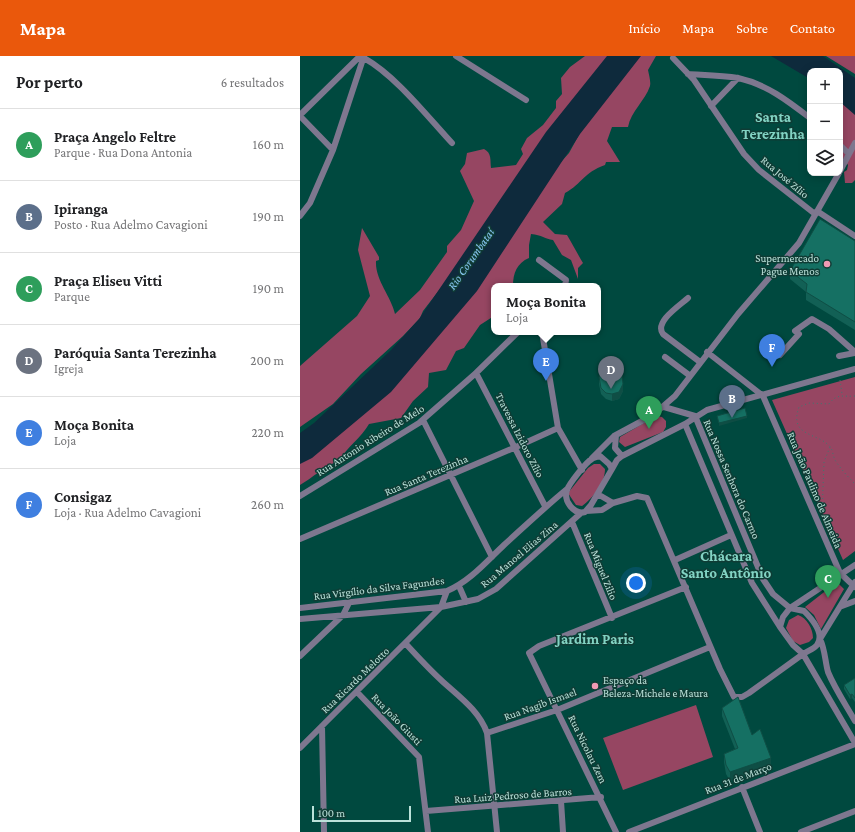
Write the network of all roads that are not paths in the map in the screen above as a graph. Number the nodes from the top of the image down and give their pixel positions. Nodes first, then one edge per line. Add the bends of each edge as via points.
1 (456, 56) edge
2 (362, 57) edge
3 (673, 58) dead end
4 (688, 74) junction
5 (738, 78) junction
6 (526, 100) dead end
7 (711, 106) junction
8 (300, 115) edge
9 (807, 116) edge
10 (452, 143) dead end
11 (855, 143) edge
12 (843, 148) edge
13 (333, 150) junction
14 (849, 154) junction
15 (843, 165) edge
16 (837, 176) edge
17 (816, 213) junction
18 (300, 216) edge
19 (855, 236) edge
20 (539, 260) dead end
21 (566, 283) edge
22 (688, 298) dead end
23 (515, 335) edge
24 (542, 335) edge
25 (707, 352) junction
26 (855, 353) edge
27 (780, 355) dead end
28 (838, 356) dead end
29 (665, 357) dead end
30 (700, 362) junction
31 (855, 369) edge
32 (476, 373) junction
33 (689, 375) junction
34 (763, 396) junction
35 (664, 407) junction
36 (695, 416) junction
37 (423, 420) junction
38 (685, 424) junction
39 (558, 428) junction
40 (616, 435) junction
41 (516, 447) junction
42 (622, 456) junction
43 (592, 458) junction
44 (612, 469) junction
45 (582, 470) junction
46 (452, 475) junction
47 (567, 489) junction
48 (300, 496) edge
49 (597, 496) junction
50 (613, 503) junction
51 (545, 506) junction
52 (584, 512) junction
53 (572, 522) junction
54 (732, 535) junction
55 (300, 539) edge
56 (492, 557) junction
57 (675, 560) junction
58 (855, 565) edge
59 (840, 573) junction
60 (854, 585) edge
61 (459, 586) junction
62 (686, 587) junction
63 (447, 591) junction
64 (855, 601) edge
65 (466, 602) junction
66 (349, 603) junction
67 (441, 607) junction
68 (841, 607) junction
69 (300, 608) edge
70 (790, 608) junction
71 (343, 615) junction
72 (612, 618) junction
73 (300, 619) edge
74 (780, 627) junction
75 (820, 639) junction
76 (406, 644) junction
77 (710, 647) junction
78 (803, 654) junction
79 (300, 656) edge
80 (357, 692) junction
81 (557, 710) junction
82 (855, 721) edge
83 (322, 726) junction
84 (487, 733) junction
85 (855, 744) edge
86 (300, 748) edge
87 (742, 787) junction
88 (601, 797) junction
89 (561, 801) junction
90 (496, 807) junction
91 (426, 811) junction
92 (855, 811) edge
93 (324, 832) edge
94 (428, 832) edge
95 (497, 832) edge
96 (563, 832) edge
97 (616, 832) edge
98 (629, 832) edge
99 (760, 832) edge
100 (801, 832) edge

1 - 6 street
2 - 8 street
2 - 10 street via 388,76
2 - 13 street
3 - 4 street, Rua José Zílio
4 - 5 street
4 - 7 street, Rua José Zílio
5 - 7 street
5 - 9 street via 766,88
7 - 17 street, Rua José Zílio via 744,154 759,170
8 - 13 street
11 - 14 street
12 - 14 street
13 - 18 street via 310,203
14 - 15 street
16 - 17 street
17 - 19 street, Rua José Zílio
17 - 25 street via 799,243
20 - 21 street
22 - 30 street via 669,315 660,328 663,334
23 - 32 street, Rua Antonio Ribeiro de Melo
24 - 39 street
25 - 30 street
25 - 34 street
26 - 27 street via 829,329 812,319
26 - 28 street
29 - 33 street
30 - 33 street
31 - 34 street
32 - 37 street, Rua Antonio Ribeiro de Melo
32 - 41 street, Travessa Izidoro Zílio
33 - 35 street
34 - 36 street via 707,410
34 - 59 street, Rua João Paulino de Almeida
35 - 36 street
35 - 40 street
36 - 38 street
36 - 70 street, Rua Nossa Senhora do Carmo via 763,579 773,594
37 - 46 street
37 - 48 street, Rua Antonio Ribeiro de Melo
38 - 42 street
38 - 54 street, Rua Nossa Senhora do Carmo
39 - 41 street, Rua Santa Terezinha
39 - 45 street
40 - 42 street via 615,448
40 - 43 street
41 - 46 street, Rua Santa Terezinha
41 - 51 street, Travessa Izidoro Zílio
42 - 44 street, Rua Manoel Elias Zina
43 - 44 street via 600,456
43 - 45 street, Rua Virgílio da Silva Fagundes
44 - 49 street, Rua Manoel Elias Zina
45 - 47 street, Rua Virgílio da Silva Fagundes
46 - 55 street, Rua Santa Terezinha
46 - 56 street
47 - 51 street, Rua Virgílio da Silva Fagundes
47 - 52 street via 566,496 572,508
49 - 50 street
49 - 52 street, Rua Manoel Elias Zina
50 - 52 street via 602,510
50 - 57 street via 637,496 647,498
51 - 56 street, Rua Virgílio da Silva Fagundes
52 - 53 street, Rua Manoel Elias Zina
53 - 65 street, Rua Manoel Elias Zina via 496,588 478,600
53 - 72 street, Rua Miguel Zilio
54 - 57 street
54 - 74 street, Rua Nossa Senhora do Carmo via 752,583
56 - 61 street, Rua Virgílio da Silva Fagundes
57 - 62 street
58 - 59 street
59 - 60 street, Rua João Paulino de Almeida
59 - 70 street
60 - 68 street
61 - 63 street, Rua Virgílio da Silva Fagundes
61 - 65 street
62 - 72 street
62 - 77 street
63 - 66 street, Rua Virgílio da Silva Fagundes
63 - 67 street
64 - 68 street
65 - 67 street, Rua Manoel Elias Zina
66 - 69 street, Rua Virgílio da Silva Fagundes
66 - 71 street
67 - 71 street, Rua Virgílio da Silva Fagundes
67 - 76 street, Rua Ricardo Melotto
68 - 75 street
70 - 74 street via 783,617
70 - 75 street via 804,611 808,615 819,632
71 - 73 street, Rua Virgílio da Silva Fagundes
71 - 79 street
72 - 81 street, Rua Nicolau Zem via 530,651 529,654
74 - 78 street
75 - 78 street via 816,646
75 - 82 street via 832,679
76 - 80 street, Rua Ricardo Melotto
76 - 84 street via 439,679 473,709 484,723
77 - 78 street via 734,697 742,697
77 - 81 street, Rua Nagib Ismael
78 - 85 street
80 - 83 street, Rua Ricardo Melotto
80 - 91 street, Rua João Giusti via 419,757
81 - 84 street, Rua Nagib Ismael
81 - 88 street, Rua Nicolau Zem
83 - 86 street
83 - 93 street, Rua Ricardo Melotto
84 - 90 street
85 - 87 street, Rua 31 de Março
87 - 98 street, Rua 31 de Março
87 - 99 street
88 - 89 street, Rua Luiz Pedroso de Barros
88 - 97 street, Rua Nicolau Zem
89 - 90 street, Rua Luiz Pedroso de Barros
89 - 96 street
90 - 91 street, Rua Luiz Pedroso de Barros
90 - 95 street
91 - 94 street, Rua João Giusti
92 - 100 street

